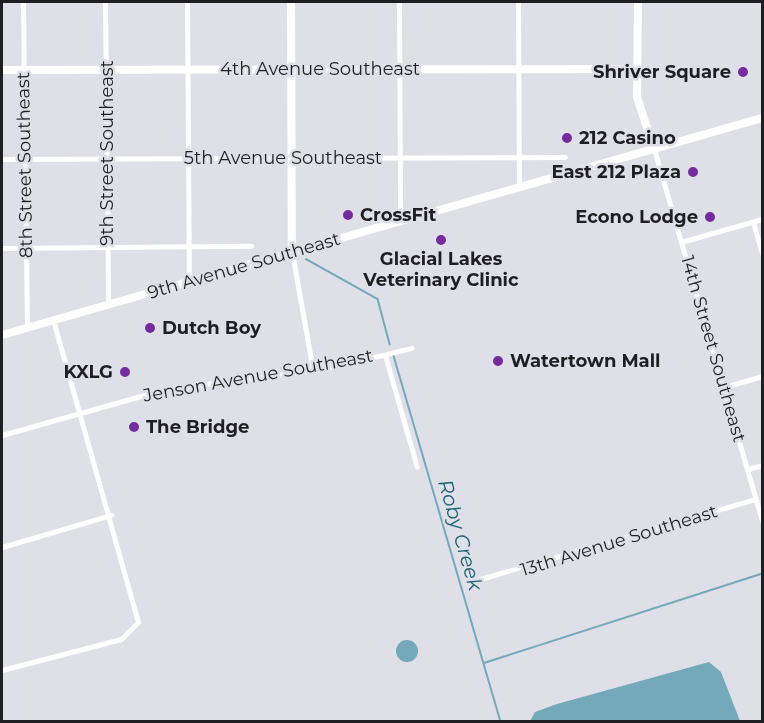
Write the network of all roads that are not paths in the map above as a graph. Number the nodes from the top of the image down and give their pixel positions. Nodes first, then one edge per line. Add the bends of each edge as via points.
1 (23, 2) edge
2 (105, 2) edge
3 (187, 2) edge
4 (291, 2) edge
5 (399, 2) edge
6 (518, 2) edge
7 (638, 2) edge
8 (399, 69) junction
9 (518, 69) junction
10 (638, 69) junction
11 (2, 70) edge
12 (24, 70) junction
13 (106, 70) junction
14 (187, 70) junction
15 (292, 70) junction
16 (762, 118) edge
17 (654, 149) junction
18 (565, 157) dead end
19 (106, 158) junction
20 (293, 158) junction
21 (399, 158) junction
22 (2, 159) edge
23 (25, 159) junction
24 (188, 159) junction
25 (518, 159) junction
26 (519, 187) junction
27 (762, 219) edge
28 (400, 222) junction
29 (753, 222) junction
30 (681, 242) junction
31 (251, 246) dead end
32 (107, 247) junction
33 (189, 247) junction
34 (2, 248) edge
35 (26, 248) junction
36 (292, 252) junction
37 (762, 253) edge
38 (189, 281) junction
39 (108, 305) junction
40 (52, 320) junction
41 (27, 328) junction
42 (2, 335) edge
43 (411, 348) dead end
44 (385, 355) junction
45 (313, 371) junction
46 (762, 376) edge
47 (724, 387) junction
48 (80, 412) junction
49 (2, 435) edge
50 (762, 465) edge
51 (417, 467) dead end
52 (748, 469) junction
53 (756, 499) junction
54 (111, 515) junction
55 (762, 521) edge
56 (2, 546) edge
57 (480, 579) dead end
58 (2, 670) edge

1 - 12 street, 8th Street Southeast
2 - 13 street, 9th Street Southeast
3 - 14 street
4 - 15 street
5 - 8 street
6 - 9 street
7 - 10 street, 14th Street Southeast
8 - 9 street, 4th Avenue Southeast
8 - 15 street, 4th Avenue Southeast
8 - 21 street
9 - 10 street, 4th Avenue Southeast
9 - 25 street
10 - 17 street, 14th Street Southeast via 638,106
11 - 12 street, 4th Avenue Southeast
12 - 13 street, 4th Avenue Southeast
12 - 23 street, 8th Street Southeast
13 - 14 street, 4th Avenue Southeast
13 - 19 street, 9th Street Southeast
14 - 15 street, 4th Avenue Southeast
14 - 24 street
15 - 20 street
16 - 17 main road, 9th Avenue Southeast
17 - 26 main road, 9th Avenue Southeast
17 - 30 street, 14th Street Southeast
18 - 25 street, 5th Avenue Southeast
19 - 23 street, 5th Avenue Southeast
19 - 24 street, 5th Avenue Southeast
19 - 32 street, 9th Street Southeast
20 - 21 street, 5th Avenue Southeast
20 - 24 street, 5th Avenue Southeast
20 - 36 street
21 - 25 street, 5th Avenue Southeast
21 - 28 street
22 - 23 street, 5th Avenue Southeast
23 - 35 street, 8th Street Southeast
24 - 33 street
25 - 26 street
26 - 28 main road, 9th Avenue Southeast
27 - 29 street
28 - 36 main road, 9th Avenue Southeast
29 - 30 street
29 - 37 street
30 - 47 street, 14th Street Southeast
31 - 33 street
32 - 33 street
32 - 35 street
32 - 39 street, 9th Street Southeast
33 - 38 street
34 - 35 street
35 - 41 street, 8th Street Southeast
36 - 38 main road, 9th Avenue Southeast
36 - 45 street
38 - 39 main road, 9th Avenue Southeast
39 - 40 main road, 9th Avenue Southeast
40 - 41 main road, 9th Avenue Southeast
40 - 48 street
41 - 42 main road, 9th Avenue Southeast
43 - 44 street, Jenson Avenue Southeast
44 - 45 street, Jenson Avenue Southeast
44 - 51 street
45 - 48 street, Jenson Avenue Southeast via 188,385
46 - 47 street
47 - 52 street, 14th Street Southeast
48 - 49 street, Jenson Avenue Southeast
48 - 54 street
50 - 52 street
52 - 53 street, 14th Street Southeast
53 - 55 street, 14th Street Southeast
53 - 57 street, 13th Avenue Southeast
54 - 56 street
54 - 58 street via 137,610 133,632

